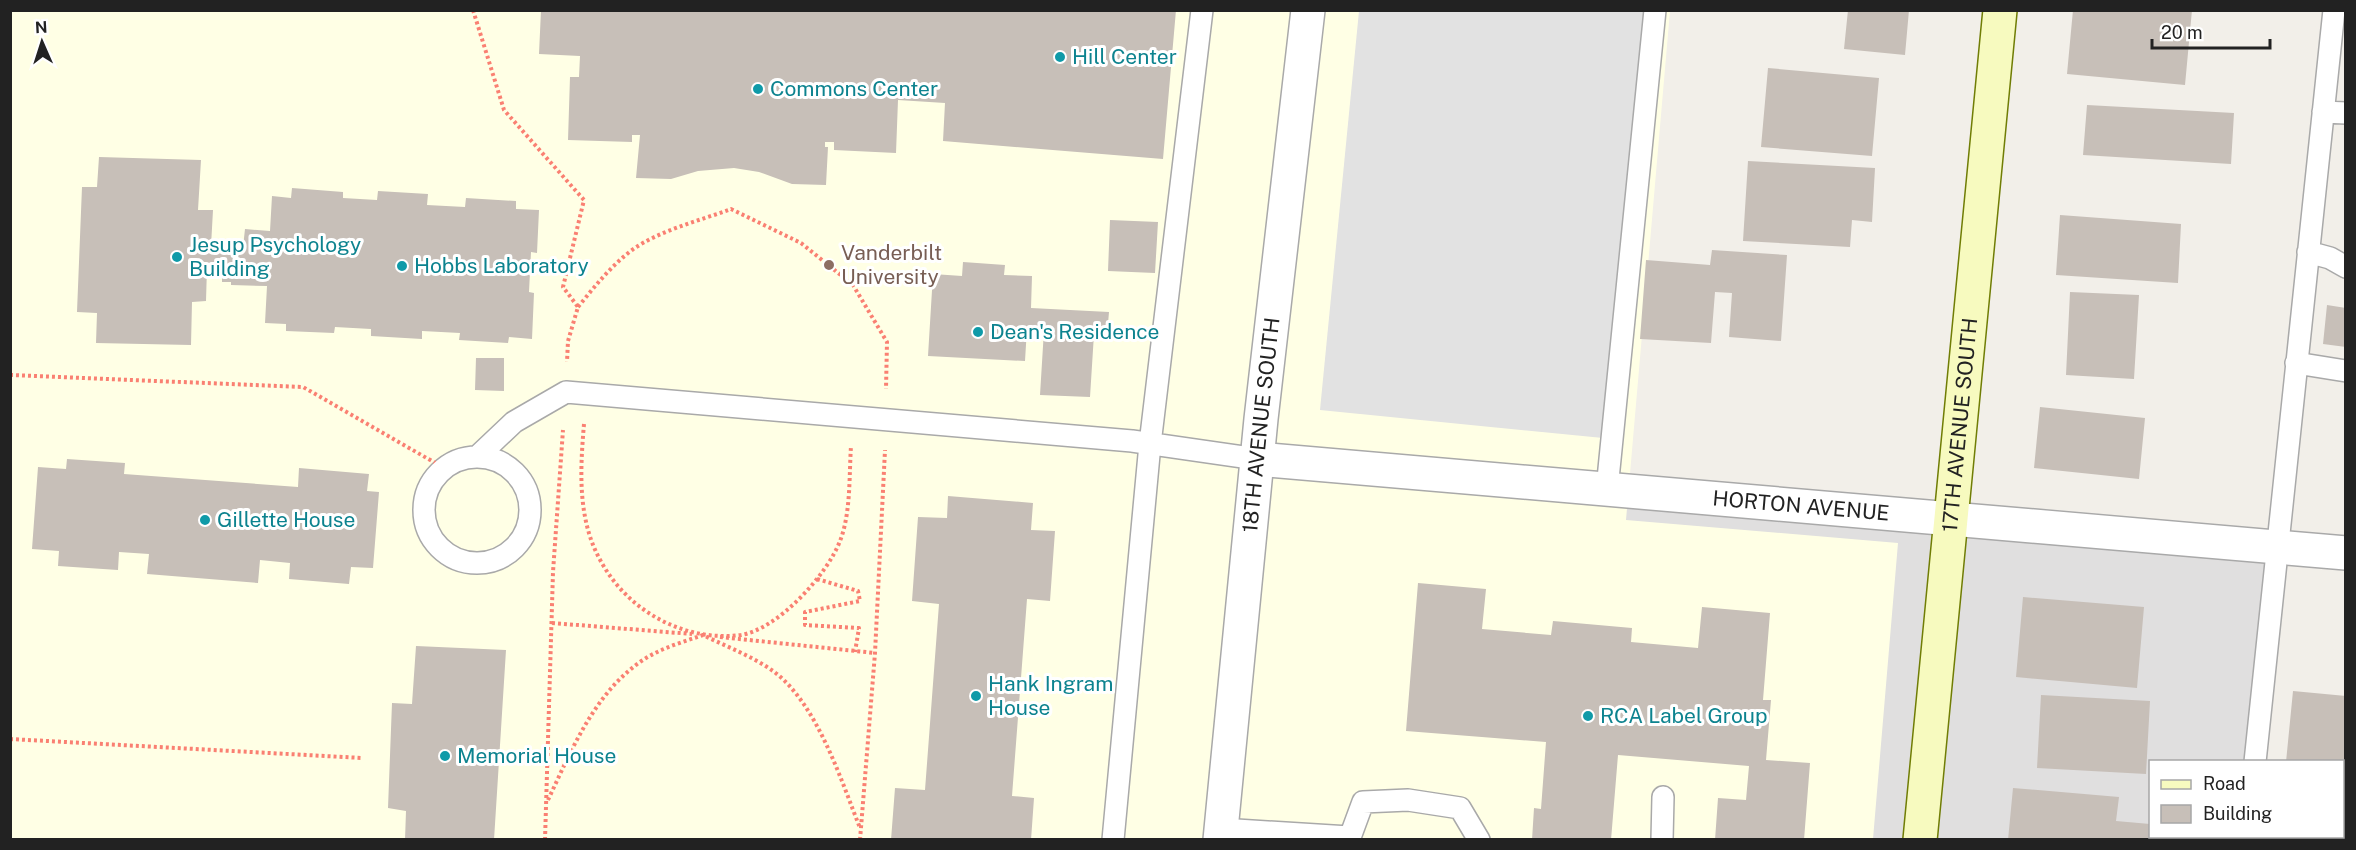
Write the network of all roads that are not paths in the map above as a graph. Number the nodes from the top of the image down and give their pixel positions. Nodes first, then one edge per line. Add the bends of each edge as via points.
1 (1202, 10) edge
2 (1308, 10) edge
3 (1655, 10) edge
4 (2000, 10) edge
5 (2334, 10) edge
6 (2323, 112) junction
7 (2346, 113) edge
8 (2308, 252) junction
9 (2346, 267) edge
10 (2296, 363) junction
11 (2346, 371) edge
12 (1150, 444) junction
13 (477, 457) junction
14 (1257, 459) junction
15 (1607, 489) junction
16 (1952, 519) junction
17 (2276, 546) junction
18 (2346, 553) edge
19 (2255, 760) edge
20 (1663, 797) dead end
21 (1221, 834) edge
22 (1349, 838) edge
23 (1113, 840) edge
24 (1479, 840) edge
25 (1662, 840) edge
26 (1920, 840) edge

1 - 12 lane
2 - 14 street, 18TH AVENUE SOUTH
3 - 15 lane
4 - 16 main road, 17TH AVENUE SOUTH
5 - 6 lane
6 - 7 lane
6 - 8 lane
8 - 9 lane
8 - 10 lane
10 - 11 lane
10 - 17 lane
12 - 13 lane via 576,393 514,422
12 - 14 lane
12 - 23 lane
13 - 13 lane via 494,460 522,481 530,515 516,546 502,557 467,563 451,557 432,539 423,514 425,496 444,468
14 - 15 street, HORTON AVENUE
14 - 21 street, 18TH AVENUE SOUTH
15 - 16 street, HORTON AVENUE
16 - 17 street, HORTON AVENUE
16 - 26 main road, 17TH AVENUE SOUTH
17 - 18 street, HORTON AVENUE
17 - 19 lane
20 - 25 lane
21 - 22 lane
22 - 24 lane via 1363,802 1408,800 1460,808

